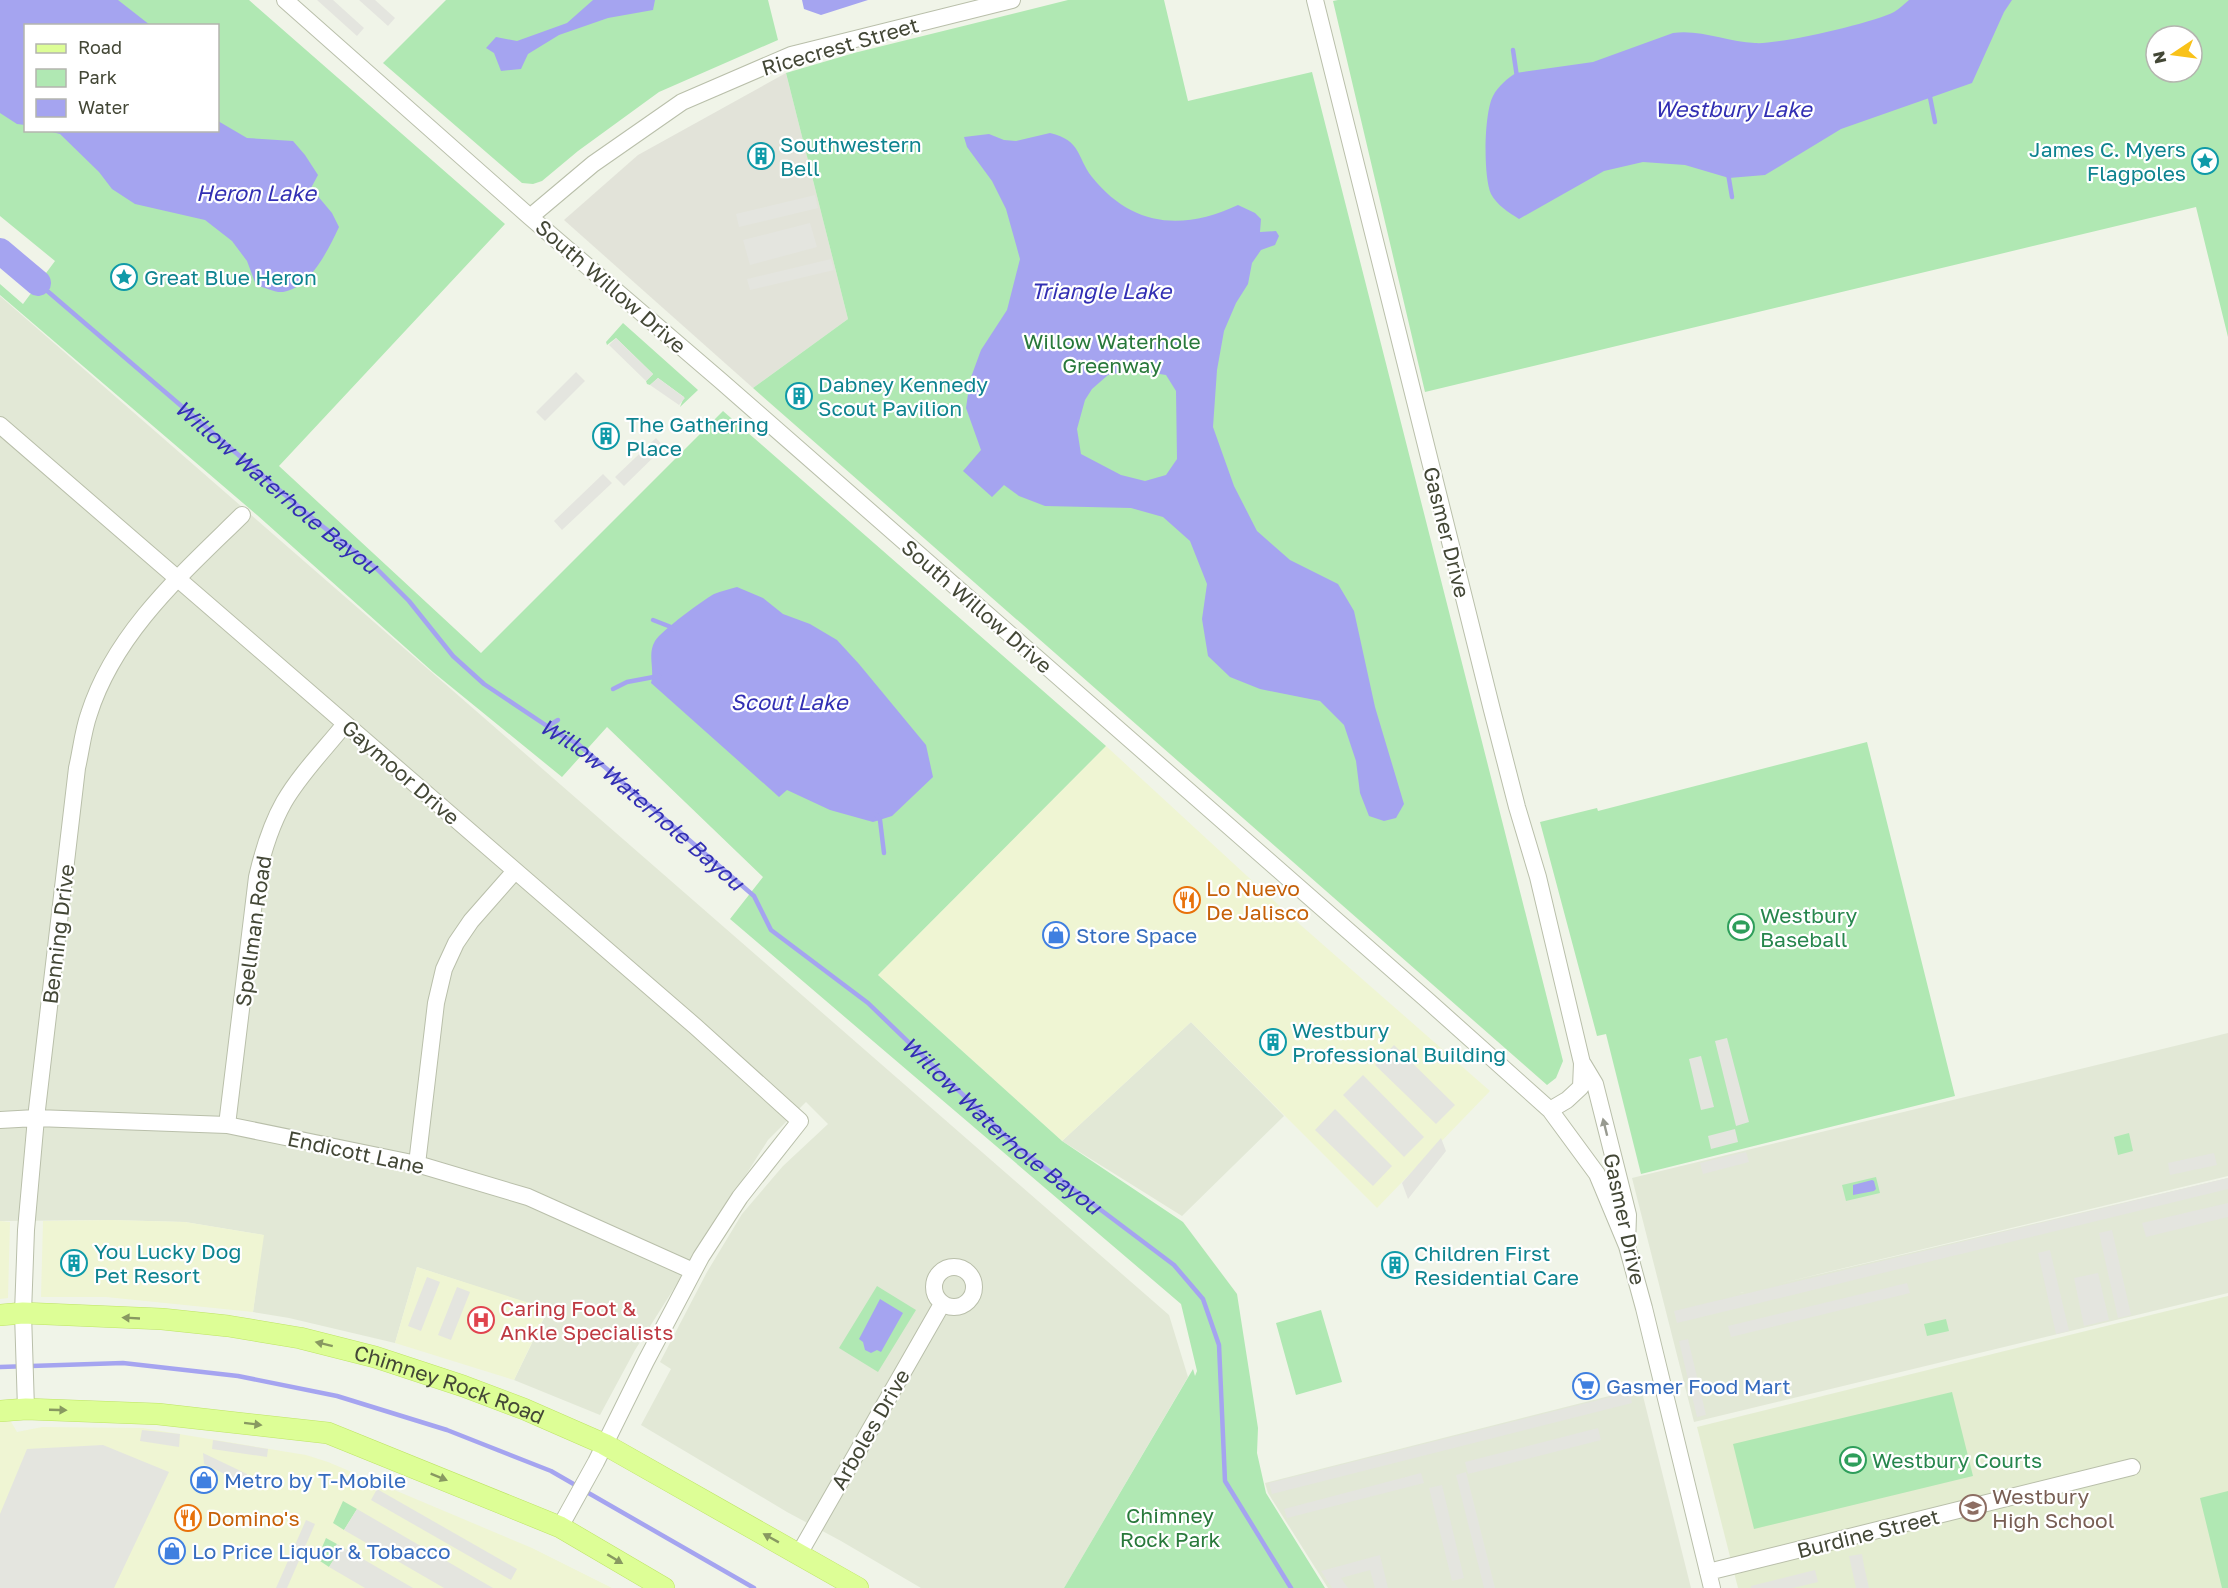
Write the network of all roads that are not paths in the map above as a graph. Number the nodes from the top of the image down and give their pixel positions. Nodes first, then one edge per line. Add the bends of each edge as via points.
1 (285, 0) edge
2 (1012, 0) edge
3 (1315, 0) edge
4 (530, 217) junction
5 (0, 425) edge
6 (242, 515) dead end
7 (177, 579) junction
8 (345, 724) junction
9 (515, 871) junction
10 (1582, 1063) junction
11 (1550, 1110) junction
12 (36, 1118) junction
13 (0, 1120) edge
14 (227, 1125) junction
15 (417, 1164) junction
16 (1627, 1246) junction
17 (693, 1271) junction
18 (942, 1304) dead end
19 (23, 1312) junction
20 (0, 1316) edge
21 (26, 1409) junction
22 (0, 1411) edge
23 (600, 1453) junction
24 (2132, 1467) dead end
25 (565, 1518) junction
26 (799, 1554) junction
27 (1710, 1580) edge
28 (664, 1588) edge
29 (858, 1588) edge

1 - 4 street, South Willow Drive
2 - 4 street, Ricecrest Street via 791,56 688,99 593,164
3 - 10 street, Gasmer Drive
4 - 11 street, South Willow Drive
5 - 7 street, Gaymoor Drive
6 - 7 street, Benning Drive
7 - 8 street, Gaymoor Drive
7 - 12 street, Benning Drive via 123,644 89,715 77,768
8 - 9 street, Gaymoor Drive
8 - 14 street, Spellman Road via 296,783 263,851
9 - 15 street via 471,921 444,969 436,1003
9 - 17 street, Gaymoor Drive via 800,1121 740,1197
10 - 11 street, Gasmer Drive via 1581,1087
16 -> 10 street, Gasmer Drive via 1628,1215 1595,1084
11 - 16 street, South Willow Drive via 1597,1174
12 - 13 street, Endicott Lane
12 - 14 street, Endicott Lane
12 - 19 street, Benning Drive
14 - 15 street, Endicott Lane
15 - 17 street, Endicott Lane via 528,1197
16 - 27 street, Gasmer Drive
17 - 23 street
18 - 26 street, Arboles Drive
19 - 20 main road, Chimney Rock Road
19 - 21 street, Benning Drive
23 -> 19 main road, Chimney Rock Road via 524,1409 375,1357 300,1338 162,1319
21 - 22 main road
21 -> 25 main road via 158,1414 328,1433
23 - 25 street
26 -> 23 main road, Chimney Rock Road
24 - 27 street, Burdine Street
25 -> 28 main road
26 - 29 main road, Chimney Rock Road

